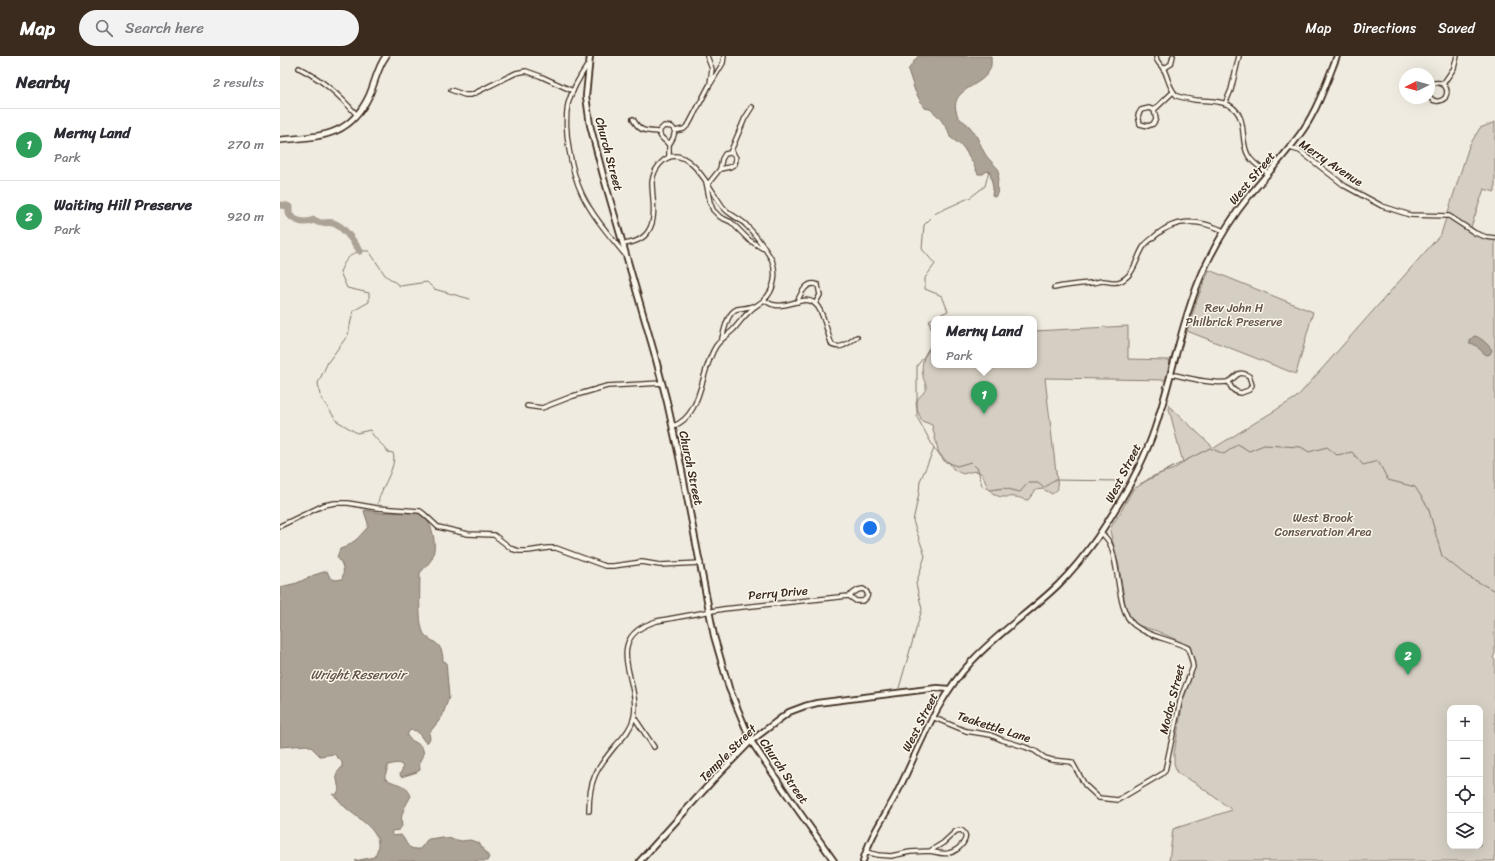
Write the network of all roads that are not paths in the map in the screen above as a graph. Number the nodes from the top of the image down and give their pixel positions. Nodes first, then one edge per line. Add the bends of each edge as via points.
1 (386, 56) edge
2 (590, 56) edge
3 (707, 56) edge
4 (724, 56) edge
5 (1156, 56) edge
6 (1173, 56) edge
7 (1239, 56) edge
8 (1337, 56) edge
9 (1457, 56) edge
10 (589, 62) junction
11 (299, 68) dead end
12 (1163, 69) junction
13 (1435, 83) edge
14 (710, 84) junction
15 (1443, 84) junction
16 (451, 90) dead end
17 (573, 91) junction
18 (1173, 92) junction
19 (1435, 100) edge
20 (1225, 104) junction
21 (752, 106) dead end
22 (1154, 110) junction
23 (357, 115) junction
24 (633, 119) dead end
25 (659, 132) junction
26 (675, 132) junction
27 (280, 140) edge
28 (669, 145) junction
29 (1290, 148) junction
30 (730, 153) junction
31 (669, 157) junction
32 (720, 169) junction
33 (1268, 173) junction
34 (705, 179) junction
35 (708, 184) junction
36 (1224, 231) junction
37 (1495, 238) edge
38 (623, 244) junction
39 (764, 250) junction
40 (628, 258) junction
41 (1054, 288) dead end
42 (764, 300) junction
43 (797, 302) junction
44 (815, 304) junction
45 (755, 305) junction
46 (857, 336) dead end
47 (722, 339) junction
48 (1171, 374) junction
49 (1229, 381) junction
50 (662, 383) junction
51 (527, 406) dead end
52 (672, 426) junction
53 (280, 526) edge
54 (1101, 532) junction
55 (701, 563) junction
56 (849, 596) junction
57 (709, 611) junction
58 (949, 689) junction
59 (634, 717) junction
60 (932, 718) junction
61 (751, 741) junction
62 (654, 747) dead end
63 (1164, 771) joint
64 (589, 811) dead end
65 (930, 851) junction
66 (866, 852) junction
67 (640, 861) edge
68 (834, 861) edge
69 (863, 861) edge

1 - 23 main road via 369,96
2 - 10 main road, Church Street
3 - 14 street via 712,69
4 - 14 street via 723,63
5 - 12 street via 1157,63
6 - 12 street via 1171,64
7 - 20 street
8 - 29 main road, West Street via 1313,114
9 - 15 street via 1454,68
10 - 17 street
10 - 38 main road, Church Street via 586,96 590,125
11 - 23 street via 332,88
12 - 18 street
13 - 15 street
14 - 26 street via 689,124
15 - 19 street via 1447,92 1445,98
16 - 17 street via 471,95 516,73 526,71
17 - 40 street via 567,114 567,133 578,183 601,225
18 - 20 street via 1184,98
18 - 22 street
20 - 33 street via 1235,110 1240,118 1248,156
21 - 30 street
22 - 22 street via 1156,118 1153,124 1140,124 1138,115 1141,110
23 - 27 main road via 342,129 332,133
24 - 25 street via 643,131
25 - 26 street via 662,127 667,126 672,127
25 - 28 street via 661,138
26 - 28 street
28 - 31 street
29 - 33 main road, West Street
29 - 37 street, Merry Avenue via 1300,151 1345,186 1382,206 1410,215 1449,216 1481,235
30 - 32 street via 724,156
30 - 32 street via 736,158 735,164
31 - 34 street via 687,160
31 - 38 street via 657,167 653,177 652,218 649,230 638,240
32 - 35 street
33 - 36 main road, West Street via 1248,196
34 - 35 street
34 - 39 street via 713,210 731,222 748,240
35 - 39 street via 728,213 750,228
36 - 41 street via 1198,222 1172,224 1145,245 1134,268 1120,282
36 - 48 main road, West Street via 1197,288
38 - 40 main road, Church Street
39 - 42 street via 772,260 775,276 771,290
40 - 50 main road, Church Street
42 - 43 street via 780,306
42 - 45 street
43 - 44 street via 807,300
43 - 44 street via 805,288 814,284 818,286 820,295
44 - 46 street via 826,325 832,345 841,347
45 - 47 street
45 - 47 street via 732,312
47 - 52 street via 711,354 690,413 683,421
48 - 49 street via 1193,379
48 - 54 main road, West Street via 1144,456 1126,492
49 - 49 street via 1242,374 1249,376 1252,384 1249,390 1241,394 1234,391
50 - 51 street via 607,386 542,408
50 - 52 main road, Church Street
52 - 55 main road, Church Street
53 - 55 street via 324,505 348,503 420,511 435,526 468,534 494,536 512,549 528,551 556,548 605,566 642,562 660,565
54 - 58 main road, West Street via 1068,575 992,640 969,663
54 - 63 street, Modoc Street via 1108,539 1113,551 1124,612 1128,619 1142,630 1188,648 1192,661 1192,673 1181,697
55 - 57 main road, Church Street
56 - 56 street, Perry Drive via 862,589 868,596 860,602
56 - 57 street, Perry Drive
57 - 59 street, Perry Drive via 649,623 640,627 633,635 626,656 634,696
57 - 61 main road, Church Street via 729,688
58 - 60 main road, West Street
58 - 61 main road, Temple Street via 937,688 805,706 785,714
59 - 62 street
59 - 64 street via 627,732 593,778 589,794
60 - 63 street, Teakettle Lane via 966,731 991,735 1025,747 1045,758 1072,762 1085,785 1099,798 1118,800
60 - 66 main road, West Street
61 - 67 main road, Temple Street
61 - 68 main road, Church Street
65 - 65 street via 945,854 953,852 964,843 965,833 961,830 956,831
65 - 66 street via 891,856
66 - 69 main road, West Street

